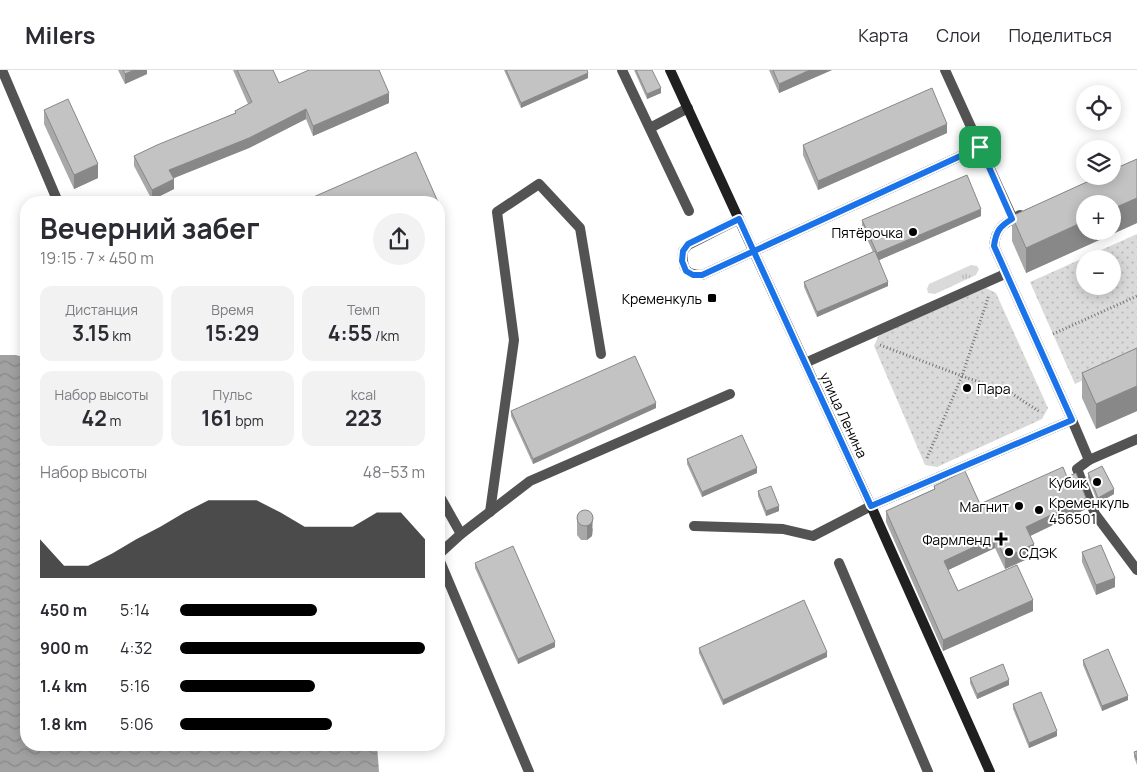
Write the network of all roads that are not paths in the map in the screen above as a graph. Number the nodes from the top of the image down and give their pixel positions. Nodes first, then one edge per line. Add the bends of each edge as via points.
1 (2, 70) edge
2 (622, 70) edge
3 (670, 70) edge
4 (945, 70) edge
5 (688, 108) junction
6 (650, 128) junction
7 (980, 147) junction
8 (55, 196) edge
9 (690, 211) dead end
10 (1029, 211) edge
11 (739, 219) junction
12 (1012, 219) junction
13 (754, 252) junction
14 (1005, 274) junction
15 (601, 354) dead end
16 (805, 363) junction
17 (730, 394) dead end
18 (1072, 420) junction
19 (1137, 439) edge
20 (1089, 460) junction
21 (445, 505) edge
22 (871, 506) junction
23 (490, 512) junction
24 (694, 526) dead end
25 (461, 534) junction
26 (445, 549) edge
27 (839, 563) dead end
28 (1137, 570) edge
29 (445, 573) edge
30 (529, 772) edge
31 (928, 772) edge
32 (990, 772) edge

1 - 8 street
2 - 6 street
3 - 5 street, улица Ленина
4 - 7 street
5 - 6 street
5 - 11 street, улица Ленина
6 - 9 street
7 - 12 street
7 - 13 street
10 - 12 street
11 - 13 street, улица Ленина
11 - 13 street via 688,244 682,261 686,271 702,275
12 - 14 street via 1002,225 995,236 994,246
13 - 16 street, улица Ленина
14 - 16 street
14 - 18 street
15 - 23 street via 580,228 539,184 497,212 514,340
16 - 22 street, улица Ленина
17 - 23 street via 530,481
18 - 20 street
18 - 22 street
19 - 20 street
20 - 28 street via 1077,469 1095,514
21 - 25 street
22 - 24 street via 813,536 783,529
22 - 32 street, улица Ленина
23 - 25 street
25 - 26 street
27 - 31 street
29 - 30 street

